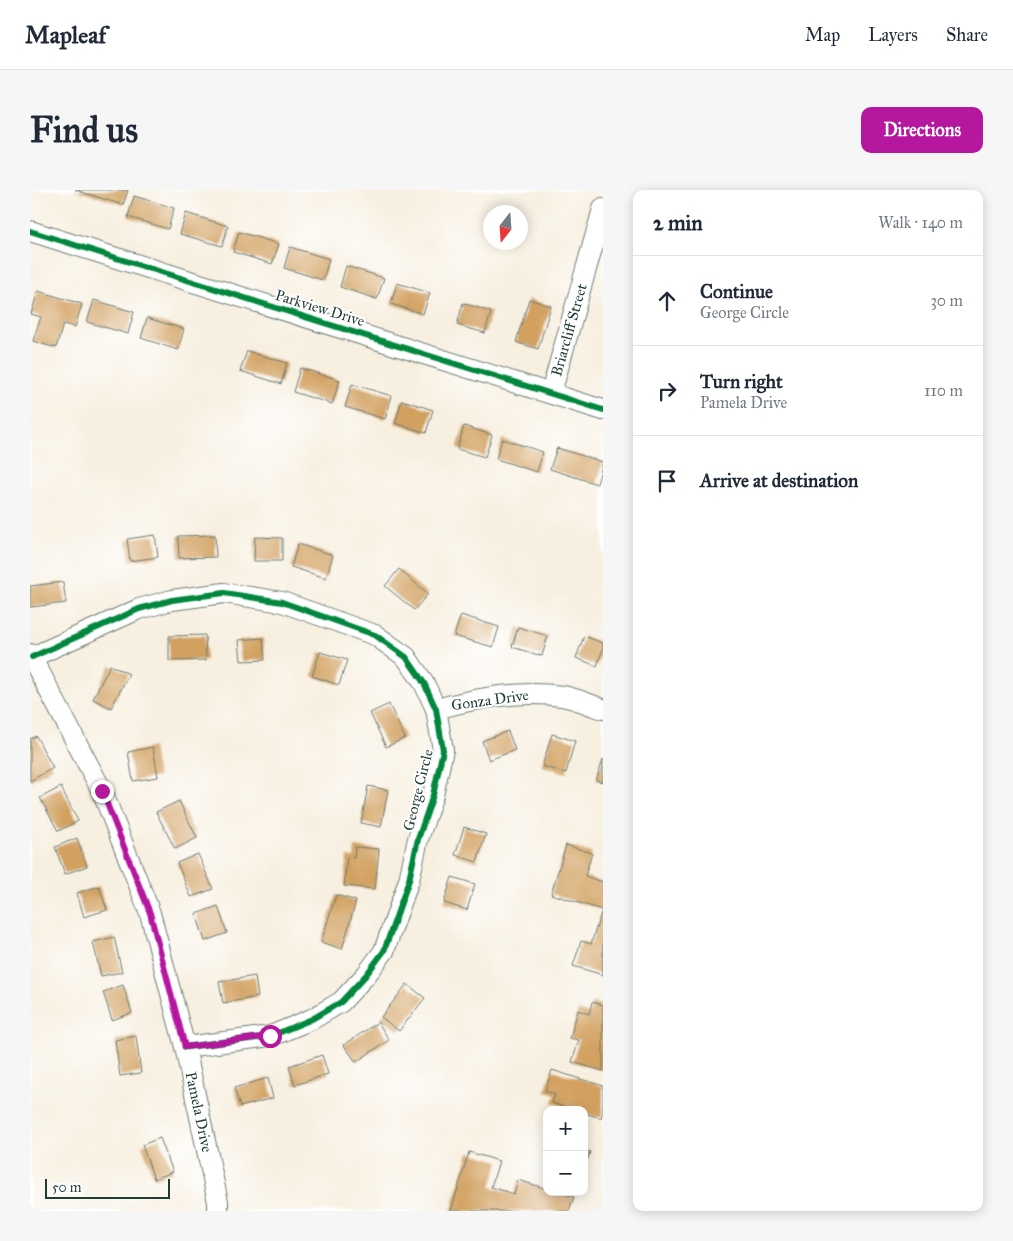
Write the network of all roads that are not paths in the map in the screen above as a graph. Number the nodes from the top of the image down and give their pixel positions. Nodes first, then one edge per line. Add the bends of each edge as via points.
1 (603, 209) edge
2 (30, 231) edge
3 (551, 393) junction
4 (603, 410) edge
5 (31, 655) edge
6 (436, 709) junction
7 (603, 709) edge
8 (185, 1047) junction
9 (218, 1211) edge

1 - 3 street, Briarcliff Street
2 - 3 street, Parkview Drive
3 - 4 street, Parkview Drive
5 - 6 street, George Circle via 139,609 172,600 224,593 282,602 376,634 406,657 424,683
5 - 8 street, Pamela Drive via 102,791 146,904
6 - 7 street, Gonza Drive via 468,700 538,694 564,696
6 - 8 street, George Circle via 443,750 410,880 384,951 341,1002 312,1019 270,1036
8 - 9 street, Pamela Drive

